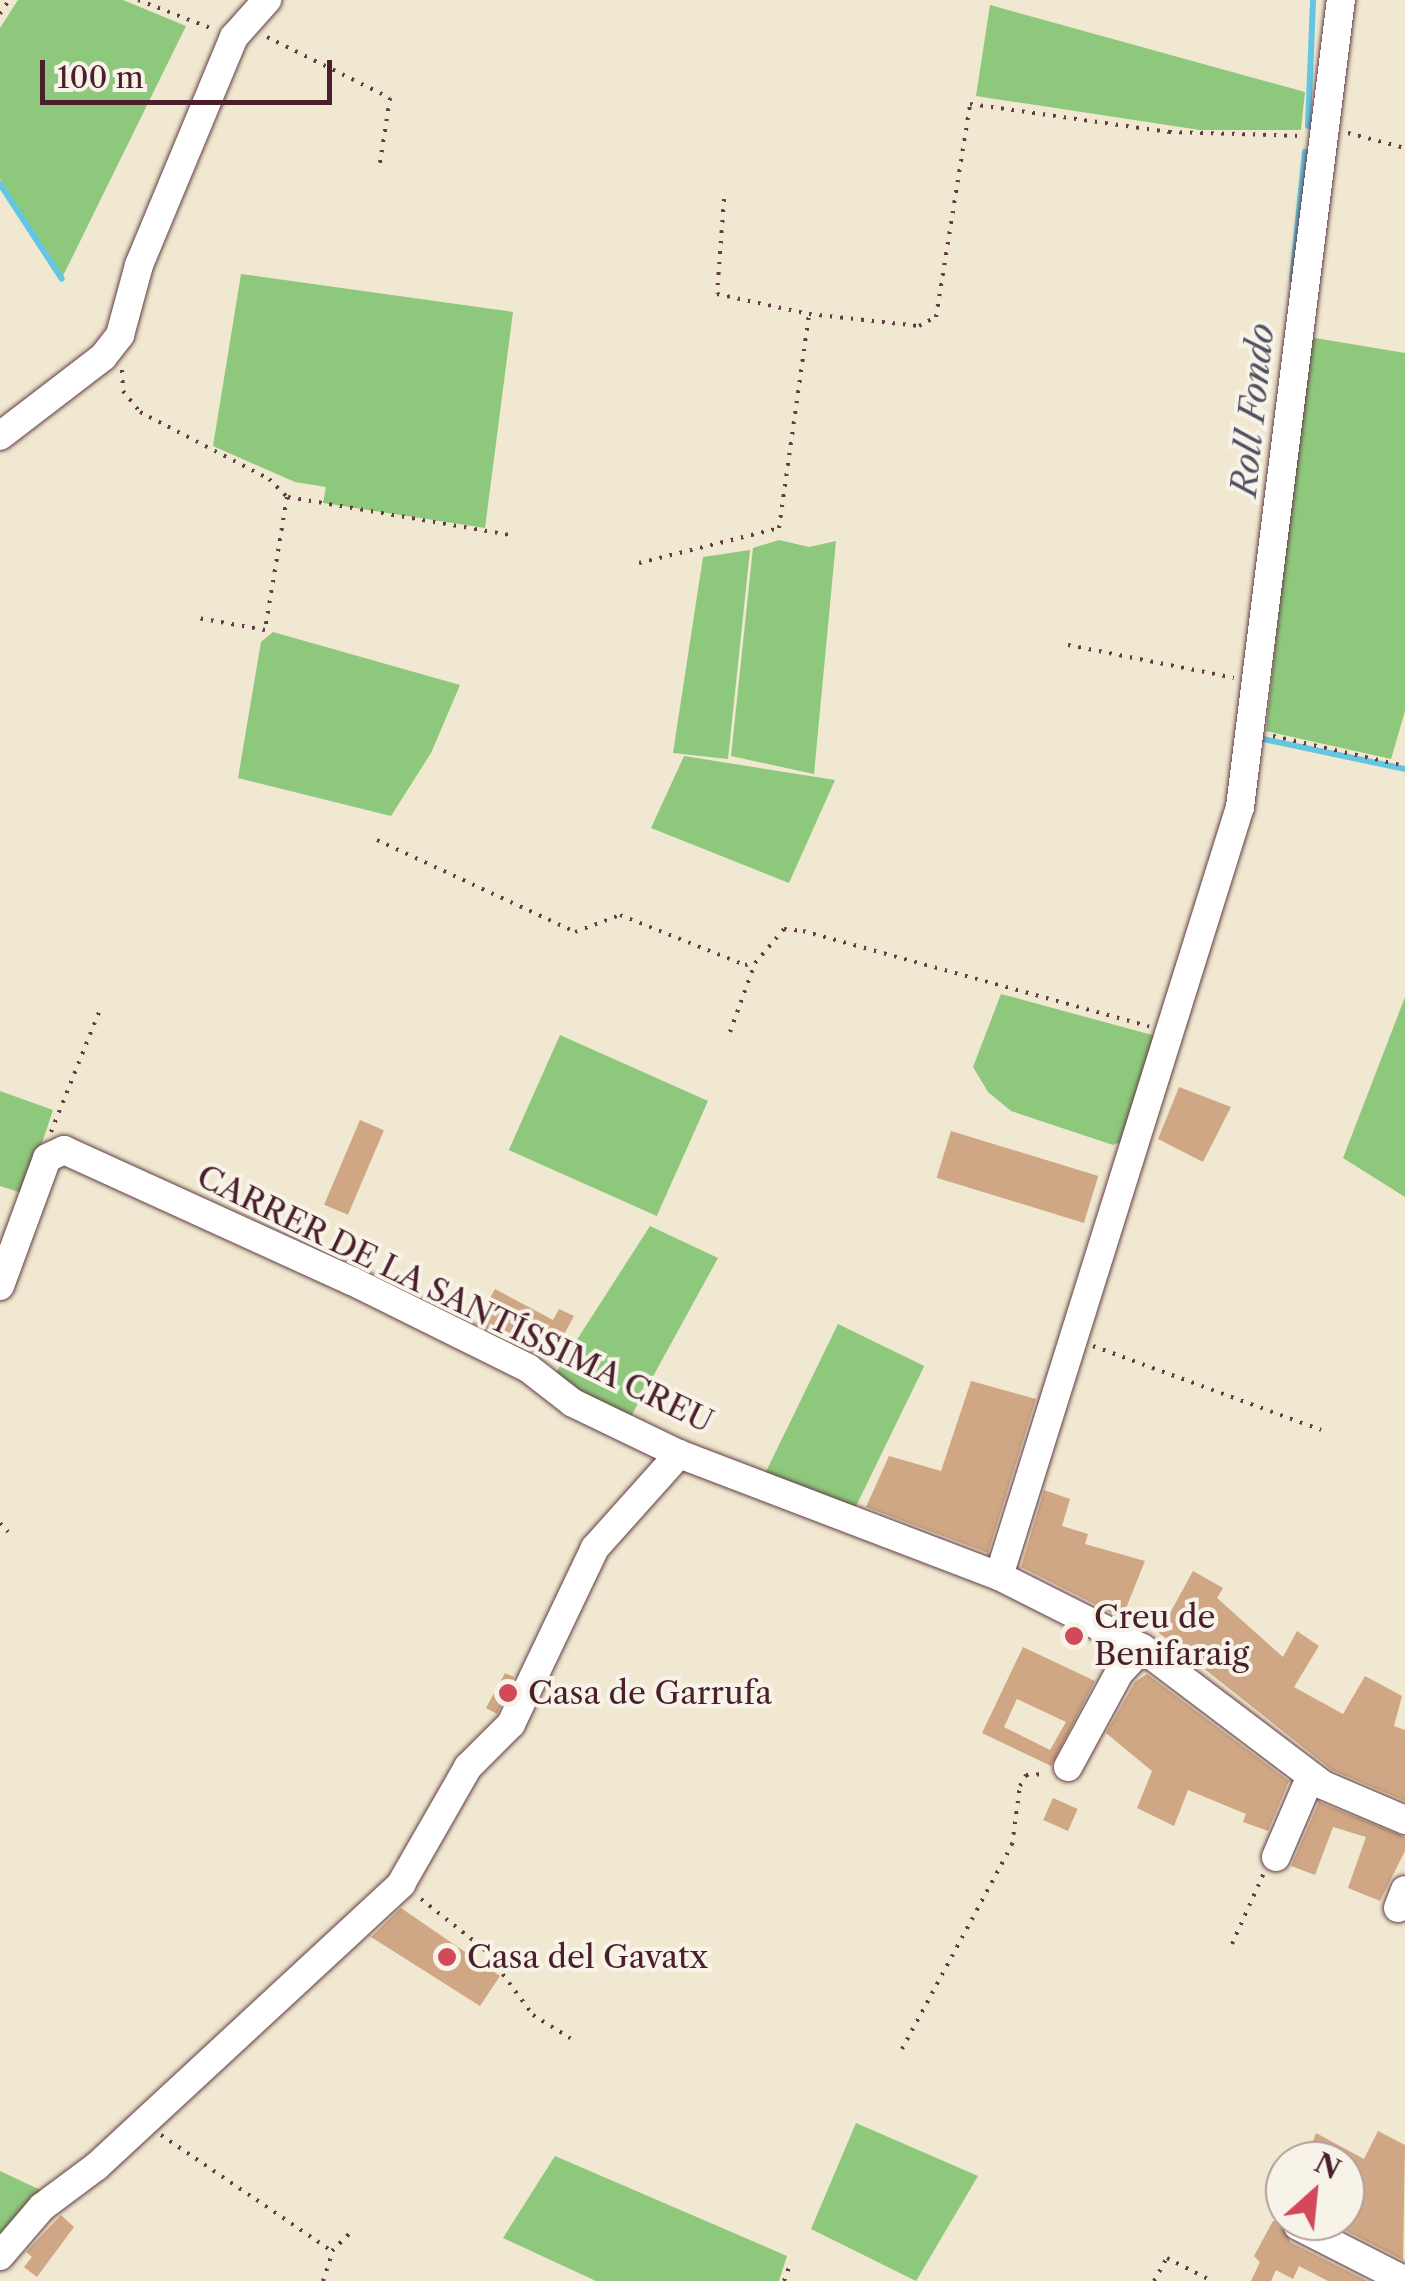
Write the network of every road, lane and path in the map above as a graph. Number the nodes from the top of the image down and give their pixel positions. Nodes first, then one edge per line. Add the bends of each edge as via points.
1 (9, 0) edge
2 (138, 0) edge
3 (267, 0) edge
4 (1342, 0) edge
5 (0, 14) edge
6 (240, 30) junction
7 (1323, 131) junction
8 (1405, 148) edge
9 (378, 169) dead end
10 (724, 199) dead end
11 (808, 314) junction
12 (120, 335) junction
13 (0, 436) edge
14 (287, 497) junction
15 (515, 536) dead end
16 (638, 563) dead end
17 (198, 618) dead end
18 (1068, 645) dead end
19 (1258, 683) junction
20 (1252, 731) junction
21 (1405, 766) edge
22 (378, 840) dead end
23 (754, 963) junction
24 (100, 1007) dead end
25 (1168, 1030) junction
26 (730, 1032) dead end
27 (52, 1151) junction
28 (0, 1286) edge
29 (1074, 1338) junction
30 (1321, 1430) dead end
31 (679, 1454) junction
32 (0, 1523) edge
33 (8, 1532) dead end
34 (999, 1576) junction
35 (1142, 1648) junction
36 (1068, 1766) joint
37 (1306, 1787) dead end
38 (1405, 1820) edge
39 (1276, 1857) joint
40 (401, 1884) junction
41 (1232, 1944) dead end
42 (570, 2038) dead end
43 (902, 2049) dead end
44 (144, 2118) junction
45 (353, 2230) dead end
46 (1327, 2241) edge
47 (332, 2251) junction
48 (0, 2256) edge
49 (791, 2262) dead end
50 (1404, 2280) edge
51 (323, 2281) edge
52 (784, 2281) edge
53 (1154, 2281) edge
54 (1212, 2281) edge

1 - 5 path
2 - 6 path
3 - 6 street
4 - 7 street
6 - 9 path via 390,98
6 - 12 street via 139,266
7 - 8 path
7 - 11 path via 1169,132 976,100 966,110 944,297 936,316 918,326
7 - 19 street
10 - 11 path via 717,294
11 - 16 path via 780,528
12 - 13 street via 102,357
12 - 14 path via 128,400 269,480
14 - 15 path
14 - 17 path via 264,630
18 - 19 path
19 - 20 street
20 - 21 path
20 - 25 street via 1240,808
22 - 23 path via 575,932 620,915 733,962
23 - 25 path via 784,929 803,932
23 - 26 path
24 - 27 path via 49,1139
25 - 29 street
27 - 28 street
27 - 31 street, CARRER DE LA SANTÍSSIMA CREU via 352,1281 528,1368 573,1403
29 - 30 path
29 - 34 street
31 - 34 street, CARRER DE LA SANTÍSSIMA CREU
31 - 40 street via 596,1548 511,1724 468,1766
32 - 33 path
34 - 35 street, CARRER DE LA SANTÍSSIMA CREU
35 - 36 street via 1119,1674
35 - 38 street, CARRER DE LA SANTÍSSIMA CREU via 1312,1778
36 - 43 path via 1026,1775 1012,1845
37 - 39 street
39 - 41 path
40 - 42 path via 484,1949 534,2014
40 - 44 street
44 - 47 path
44 - 48 street via 97,2166 42,2207
45 - 47 path
46 - 50 street
47 - 51 path
49 - 52 path
53 - 54 path via 1166,2258

